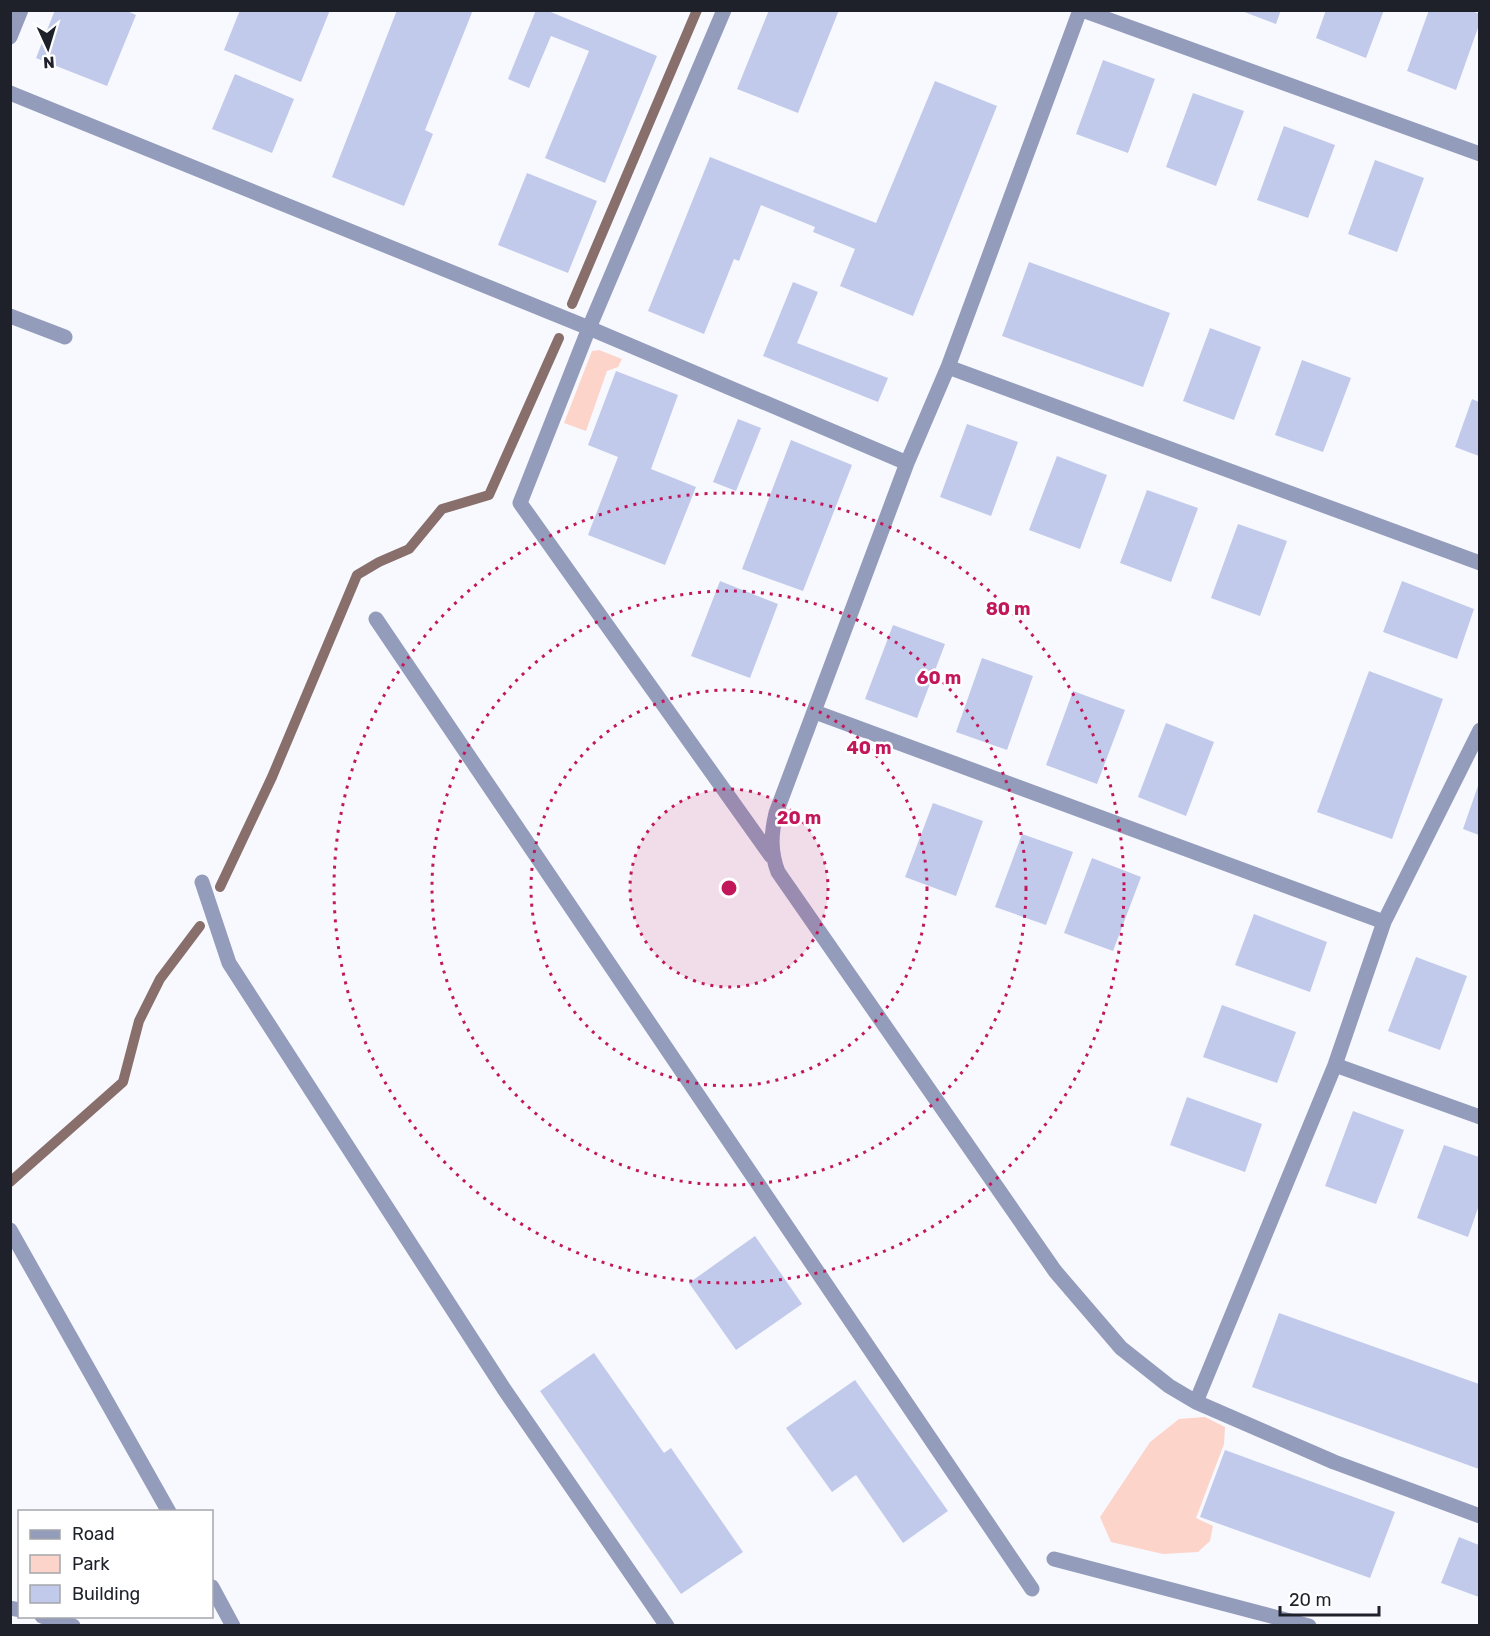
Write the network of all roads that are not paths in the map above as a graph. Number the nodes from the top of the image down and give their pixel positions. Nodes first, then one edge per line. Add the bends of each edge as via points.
1 (21, 10) edge
2 (724, 10) edge
3 (1081, 10) edge
4 (10, 36) edge
5 (10, 93) edge
6 (1479, 153) edge
7 (10, 316) edge
8 (589, 328) junction
9 (65, 337) dead end
10 (948, 367) junction
11 (907, 463) junction
12 (1479, 563) edge
13 (376, 619) dead end
14 (815, 712) junction
15 (1479, 730) edge
16 (772, 856) junction
17 (202, 882) dead end
18 (1384, 922) junction
19 (1335, 1065) junction
20 (1479, 1117) edge
21 (10, 1230) edge
22 (1196, 1402) junction
23 (168, 1510) edge
24 (1479, 1516) edge
25 (1054, 1559) dead end
26 (213, 1589) edge
27 (1032, 1589) dead end
28 (46, 1618) edge
29 (74, 1626) edge
30 (233, 1626) edge
31 (667, 1626) edge
32 (1310, 1626) edge

1 - 4 street
2 - 8 street
3 - 6 street
3 - 10 street
5 - 8 street
7 - 9 street
8 - 11 street
8 - 16 street via 520,503
10 - 11 street
10 - 12 street
11 - 14 street
13 - 27 street
14 - 16 street via 776,813 771,832
14 - 18 street
15 - 18 street
16 - 22 street via 778,872 1055,1271 1121,1348
17 - 31 street via 229,963 504,1389
18 - 19 street
19 - 20 street
19 - 22 street
21 - 23 street
22 - 24 street via 1334,1462
25 - 32 street
26 - 30 street
28 - 29 street

